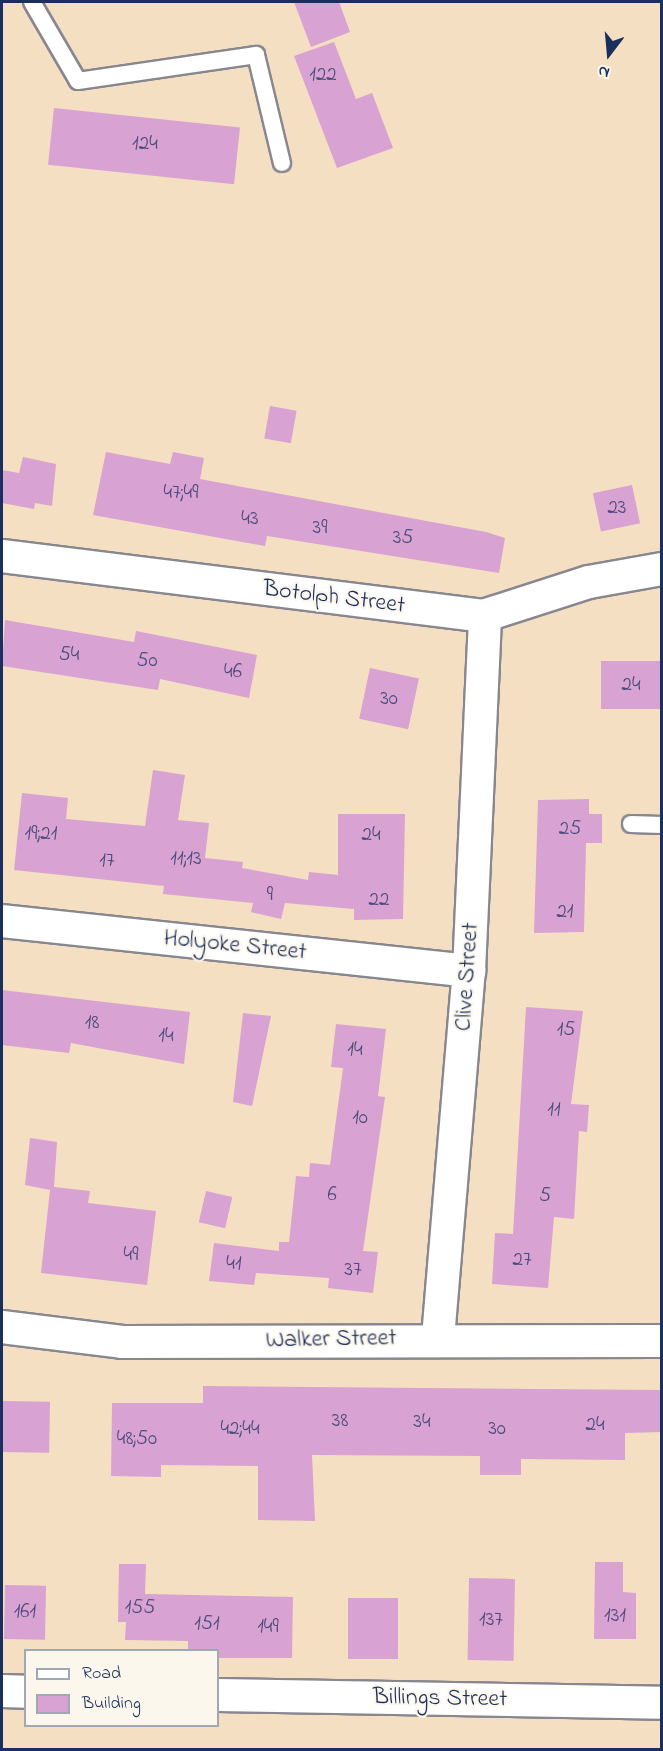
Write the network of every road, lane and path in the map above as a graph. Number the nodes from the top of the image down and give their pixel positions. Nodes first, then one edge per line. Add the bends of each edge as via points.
1 (32, 2) edge
2 (282, 163) dead end
3 (2, 556) edge
4 (662, 569) edge
5 (485, 616) junction
6 (632, 824) dead end
7 (662, 825) edge
8 (2, 921) edge
9 (469, 971) junction
10 (2, 1327) edge
11 (438, 1338) junction
12 (662, 1341) edge
13 (2, 1691) edge
14 (24, 1692) edge
15 (219, 1695) edge
16 (662, 1703) edge

1 - 2 lane via 78,81 256,55
3 - 5 street, Botolph Street
4 - 5 street, Botolph Street via 590,582
5 - 9 street, Clive Street
6 - 7 lane
8 - 9 street, Holyoke Street
9 - 11 street, Clive Street
10 - 11 street, Walker Street via 122,1342
11 - 12 street, Walker Street
13 - 14 street
15 - 16 street, Billings Street

